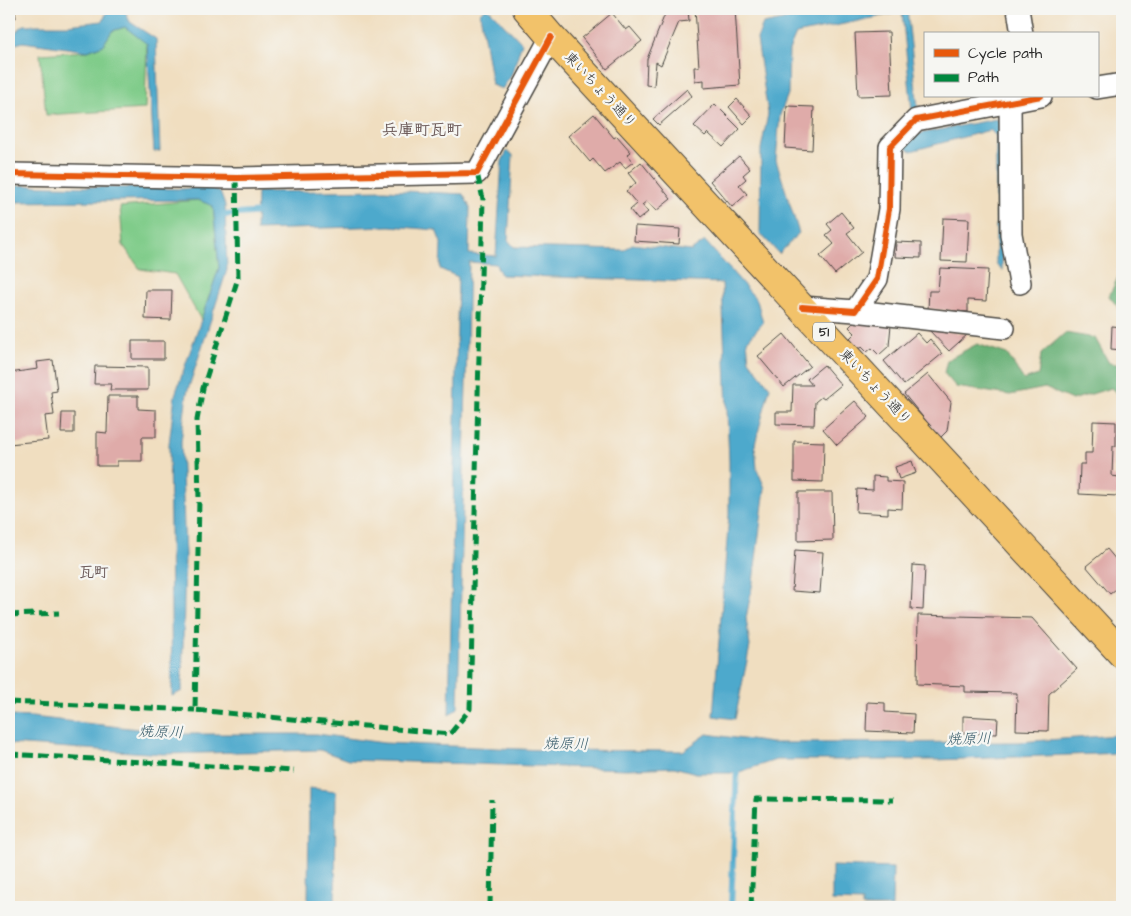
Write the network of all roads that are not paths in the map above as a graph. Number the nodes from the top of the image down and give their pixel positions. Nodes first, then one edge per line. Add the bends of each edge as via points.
1 (527, 9) edge
2 (1018, 9) edge
3 (1022, 32) edge
4 (551, 37) junction
5 (1122, 84) edge
6 (1098, 88) edge
7 (1028, 98) edge
8 (9, 174) edge
9 (1020, 283) dead end
10 (802, 307) junction
11 (855, 311) junction
12 (1004, 328) dead end
13 (1122, 654) edge

1 - 4 main road, 東いちょう通り / 51
2 - 3 street
4 - 8 street via 478,173 236,178
4 - 10 main road, 東いちょう通り / 51
5 - 6 street
7 - 9 street via 1011,234
7 - 11 street via 916,120 890,147 889,209 877,279
10 - 11 street
10 - 13 main road, 東いちょう通り / 51
11 - 12 street

